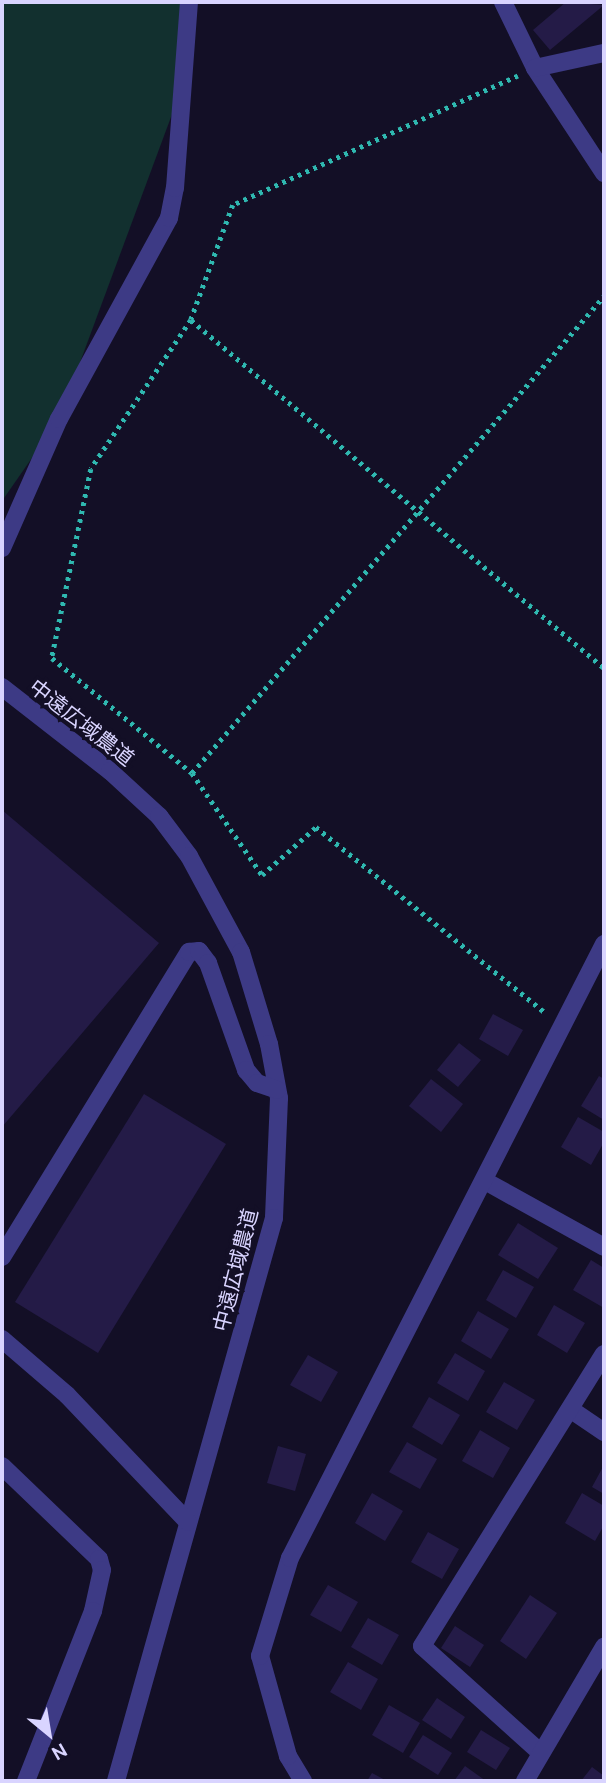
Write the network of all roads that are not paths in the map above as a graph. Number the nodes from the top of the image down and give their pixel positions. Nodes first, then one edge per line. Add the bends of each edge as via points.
1 (189, 2) edge
2 (503, 2) edge
3 (604, 53) edge
4 (535, 68) junction
5 (604, 173) edge
6 (2, 548) edge
7 (2, 687) edge
8 (604, 944) edge
9 (277, 1090) junction
10 (485, 1181) junction
11 (604, 1247) edge
12 (2, 1256) edge
13 (2, 1339) edge
14 (604, 1354) edge
15 (570, 1409) junction
16 (604, 1432) edge
17 (2, 1466) edge
18 (188, 1522) junction
19 (603, 1653) edge
20 (541, 1753) junction
21 (26, 1781) edge
22 (116, 1781) edge
23 (303, 1781) edge
24 (525, 1781) edge

1 - 6 street via 169,218 59,419
2 - 4 street
3 - 4 street
4 - 5 street
7 - 9 street, 中遠広域農道 via 110,771 159,816 189,856 241,952 269,1044
8 - 10 street
9 - 12 street via 257,1083 246,1070 208,963 199,951 189,952
9 - 18 street, 中遠広域農道 via 274,1218
10 - 11 street
10 - 23 street via 290,1558 260,1656 288,1756
13 - 18 street via 67,1395
14 - 15 street
15 - 16 street
15 - 20 street via 422,1646
17 - 21 street via 99,1559 102,1570 93,1611
18 - 22 street, 中遠広域農道
19 - 20 street
20 - 24 street

